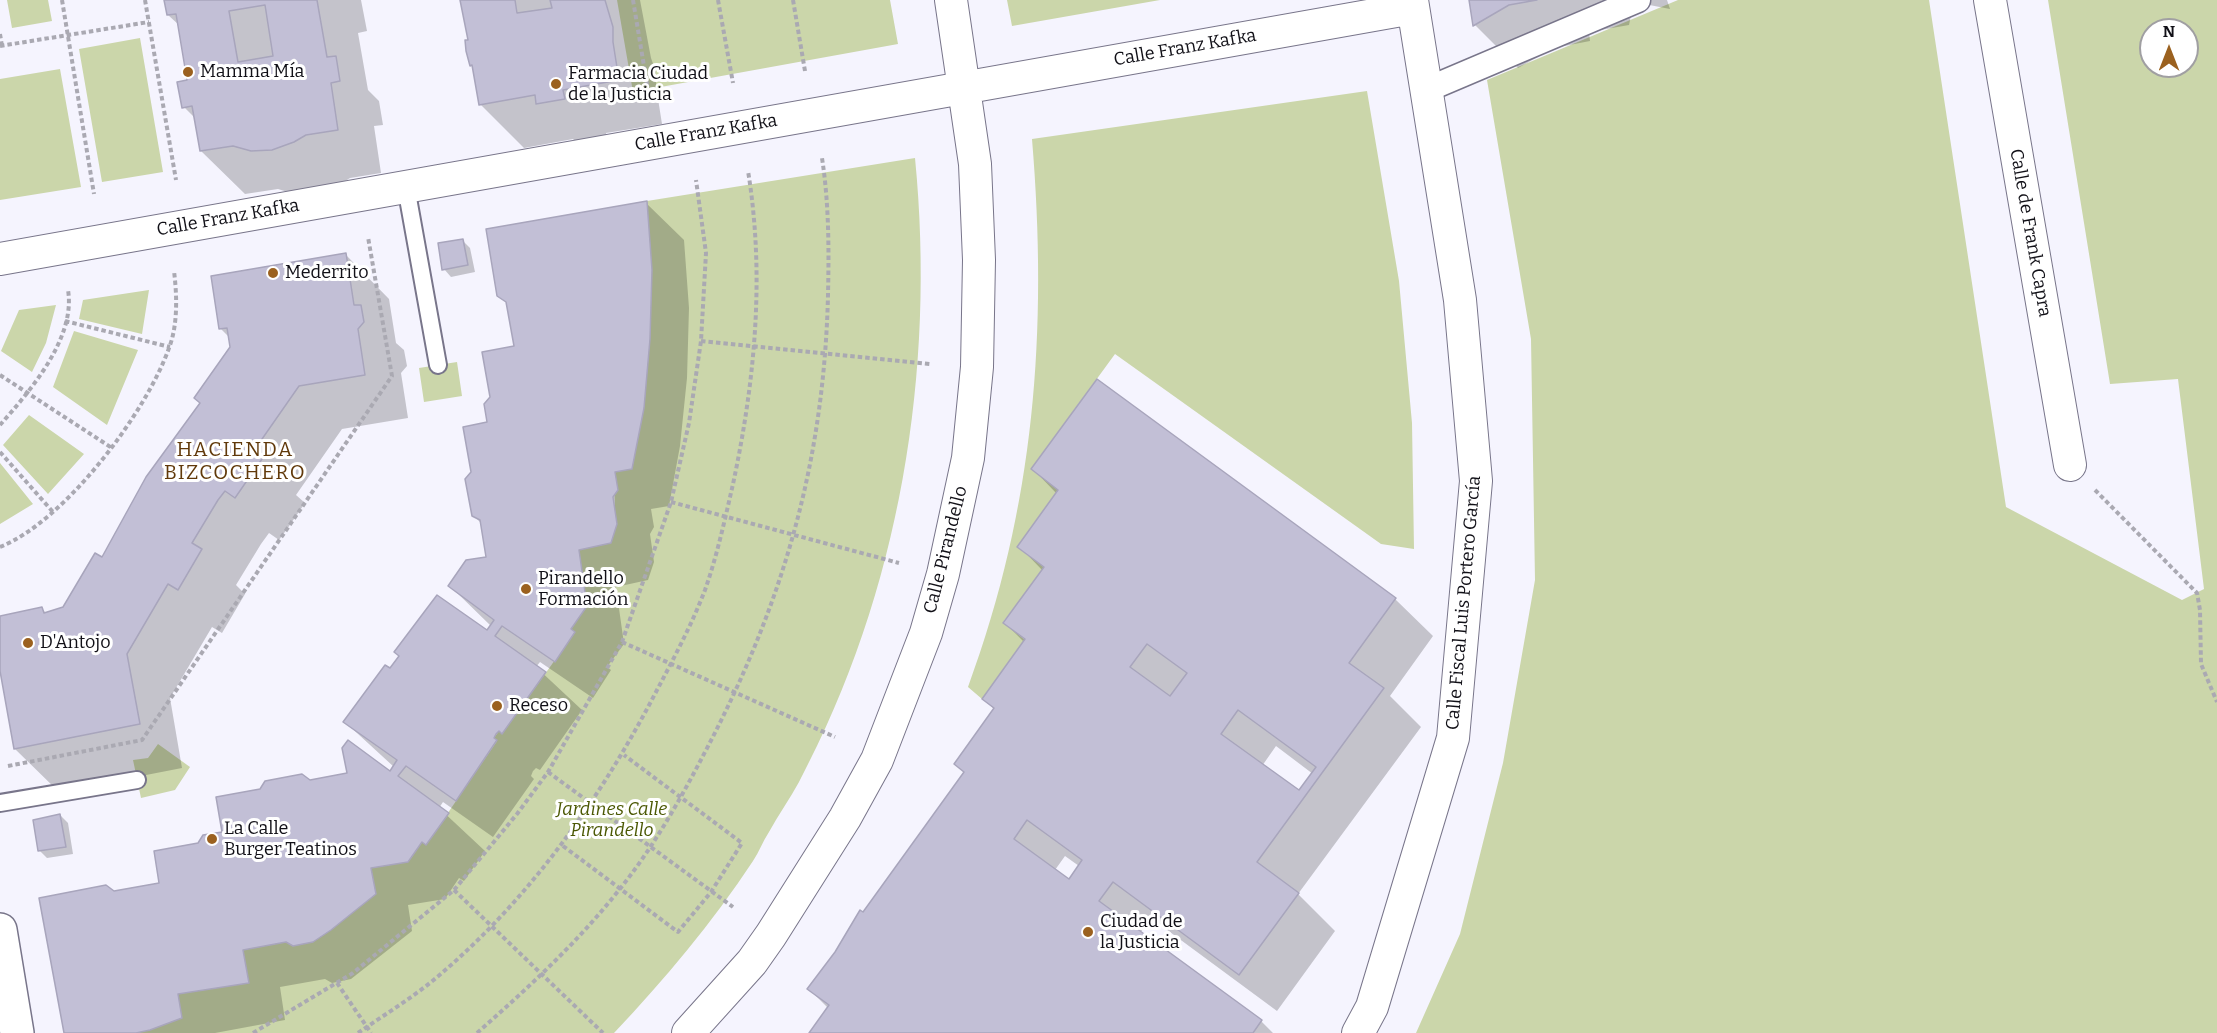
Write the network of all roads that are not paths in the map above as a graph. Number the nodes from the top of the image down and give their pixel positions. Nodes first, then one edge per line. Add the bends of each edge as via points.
1 (951, 0) edge
2 (1638, 0) edge
3 (1990, 0) edge
4 (1412, 4) edge
5 (964, 87) junction
6 (1426, 90) junction
7 (406, 187) junction
8 (0, 259) edge
9 (438, 365) dead end
10 (2070, 465) road end
11 (137, 780) dead end
12 (0, 803) edge
13 (0, 930) edge
14 (17, 1033) edge
15 (688, 1033) edge
16 (1358, 1033) edge

1 - 5 street, Calle Pirandello
2 - 6 street
3 - 10 street, Calle de Frank Capra
4 - 5 street, Calle Franz Kafka
4 - 6 street, Calle Fiscal Luis Portero García
5 - 7 street, Calle Franz Kafka
5 - 15 street, Calle Pirandello via 975,164 979,260 977,367 968,458 926,633 877,760 845,818 752,962
6 - 16 street, Calle Fiscal Luis Portero García via 1460,300 1476,481 1453,738 1372,1007
7 - 8 street, Calle Franz Kafka
7 - 9 lane
11 - 12 lane
13 - 14 street

